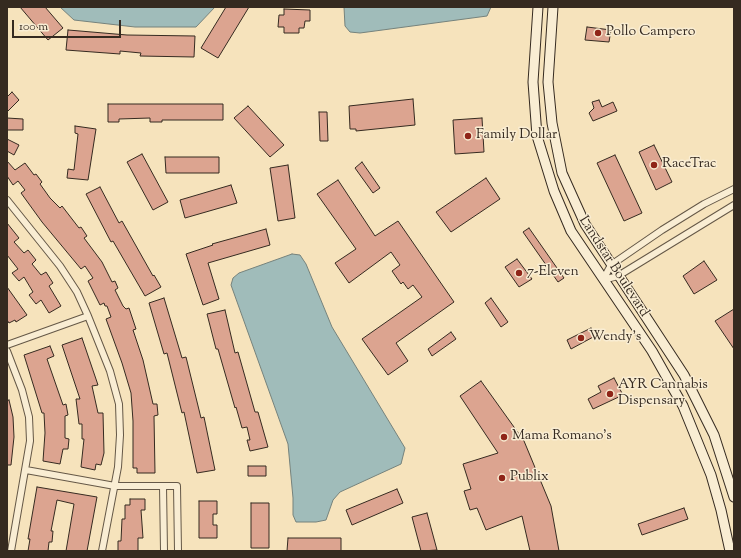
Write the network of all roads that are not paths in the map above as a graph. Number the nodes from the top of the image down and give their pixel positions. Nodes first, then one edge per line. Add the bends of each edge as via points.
1 (538, 7) edge
2 (553, 7) edge
3 (734, 189) edge
4 (7, 200) edge
5 (734, 205) edge
6 (611, 265) junction
7 (618, 276) junction
8 (603, 280) junction
9 (88, 316) junction
10 (7, 345) edge
11 (7, 351) edge
12 (26, 470) junction
13 (115, 486) junction
14 (163, 486) junction
15 (734, 497) edge
16 (11, 551) edge
17 (102, 551) edge
18 (164, 551) edge
19 (178, 551) edge
20 (730, 551) edge

1 - 8 main road, Landstar Boulevard via 533,82 537,136 554,191 571,230
2 - 6 main road, Landstar Boulevard via 548,82 552,123 562,173 585,224
3 - 6 street via 668,226
4 - 9 street via 60,266 77,292
5 - 7 street
6 - 7 main road, Landstar Boulevard
6 - 8 street
7 - 8 street
7 - 15 main road, Landstar Boulevard via 684,375 714,435
8 - 20 main road, Landstar Boulevard via 652,351 683,406 711,475
9 - 10 street
9 - 13 street via 110,371 119,404 120,435
11 - 12 street via 29,417 30,441
12 - 13 street
12 - 16 street
13 - 14 street
13 - 17 street
14 - 18 street
14 - 19 street via 177,486

